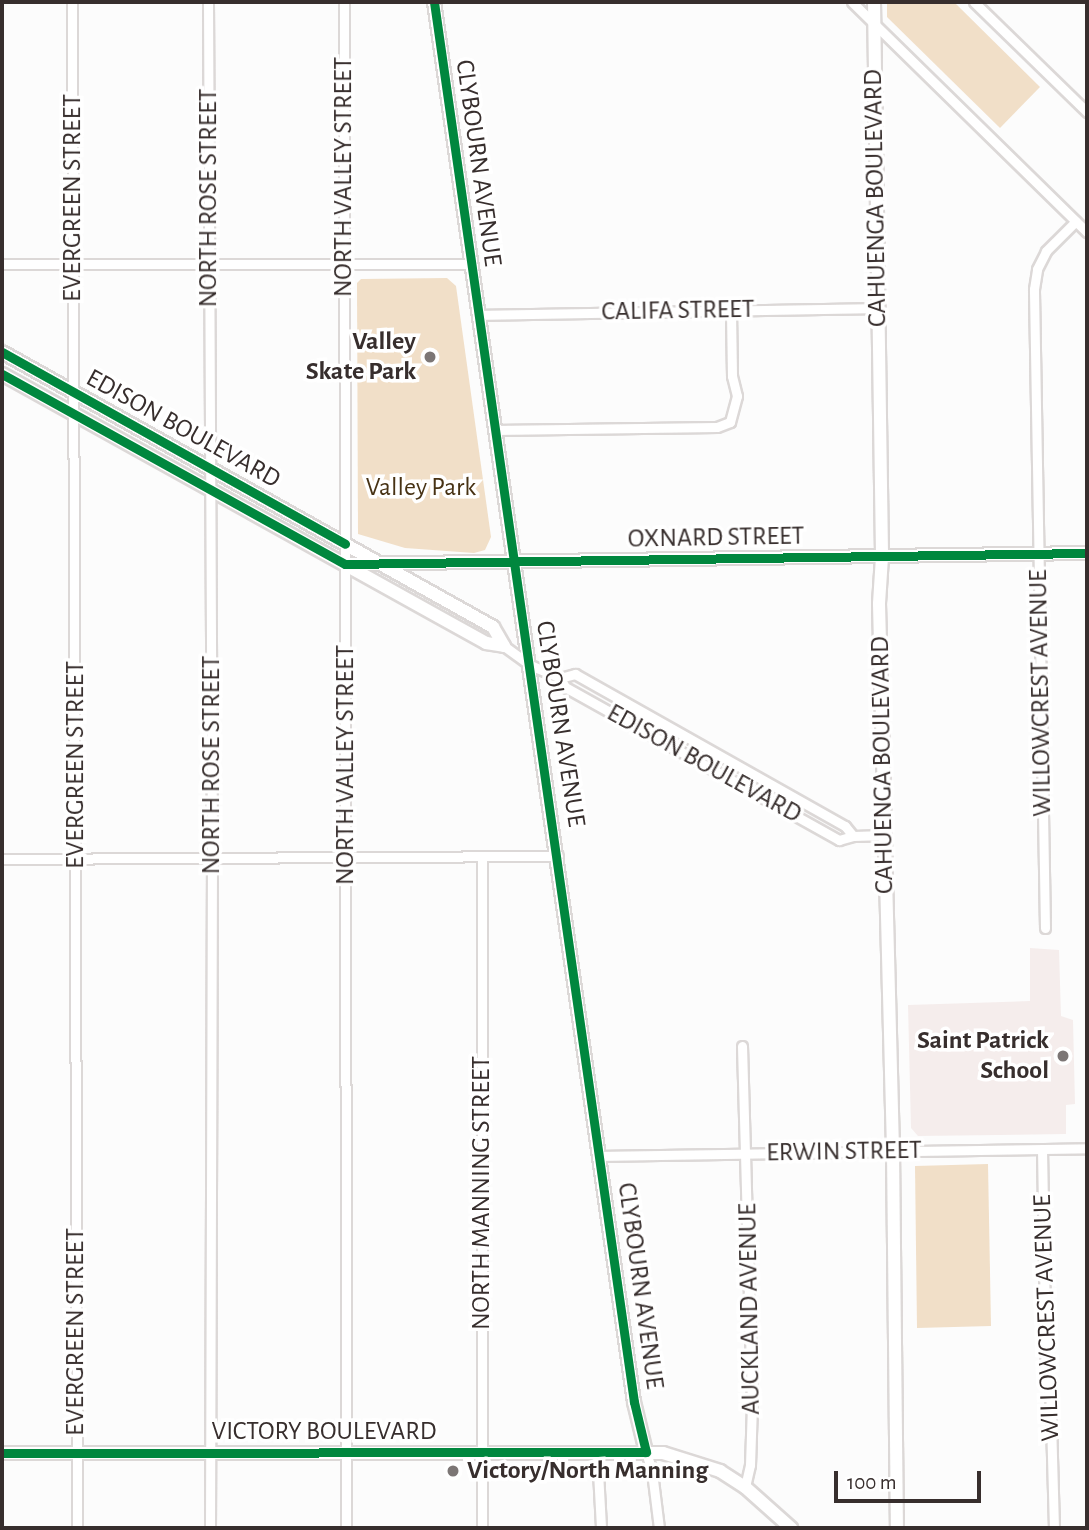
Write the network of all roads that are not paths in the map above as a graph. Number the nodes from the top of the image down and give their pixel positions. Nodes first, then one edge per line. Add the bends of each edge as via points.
1 (72, 2) edge
2 (208, 2) edge
3 (344, 2) edge
4 (434, 2) edge
5 (852, 2) edge
6 (874, 2) edge
7 (974, 2) edge
8 (874, 23) junction
9 (1087, 112) edge
10 (1076, 221) junction
11 (1087, 232) edge
12 (209, 263) junction
13 (2, 264) edge
14 (73, 264) junction
15 (471, 264) junction
16 (344, 265) junction
17 (877, 308) junction
18 (731, 309) junction
19 (478, 315) junction
20 (2, 352) edge
21 (2, 374) edge
22 (74, 392) junction
23 (74, 415) junction
24 (494, 430) junction
25 (211, 469) junction
26 (211, 489) junction
27 (345, 544) junction
28 (1087, 553) edge
29 (1038, 554) junction
30 (883, 557) junction
31 (514, 563) junction
32 (345, 564) junction
33 (382, 564) junction
34 (504, 646) junction
35 (530, 665) junction
36 (560, 678) junction
37 (885, 835) junction
38 (853, 836) junction
39 (558, 856) junction
40 (482, 857) junction
41 (77, 858) junction
42 (2, 859) edge
43 (212, 859) junction
44 (346, 859) junction
45 (1045, 928) dead end
46 (742, 1046) dead end
47 (1087, 1148) edge
48 (1042, 1149) junction
49 (893, 1151) junction
50 (747, 1153) junction
51 (601, 1156) junction
52 (646, 1452) junction
53 (2, 1453) edge
54 (76, 1453) junction
55 (210, 1453) junction
56 (346, 1453) junction
57 (482, 1453) junction
58 (597, 1453) junction
59 (745, 1487) junction
60 (76, 1528) edge
61 (210, 1528) edge
62 (346, 1528) edge
63 (482, 1528) edge
64 (601, 1528) edge
65 (659, 1528) edge
66 (791, 1528) edge
67 (897, 1528) edge
68 (1054, 1528) edge

1 - 14 street, EVERGREEN STREET
2 - 12 street, NORTH ROSE STREET
3 - 16 street, NORTH VALLEY STREET
4 - 15 main road, CLYBOURN AVENUE
5 - 8 street
6 - 8 main road, CAHUENGA BOULEVARD
7 - 9 street
8 - 10 street
8 - 17 main road, CAHUENGA BOULEVARD
10 - 11 street
10 - 29 street, WILLOWCREST AVENUE via 1046,251 1034,289
12 - 14 street
12 - 16 street
12 - 25 street, NORTH ROSE STREET
13 - 14 street
14 - 22 street, EVERGREEN STREET
15 - 16 street
15 - 19 main road, CLYBOURN AVENUE
16 - 27 street, NORTH VALLEY STREET
17 - 18 street, CALIFA STREET
17 - 30 main road, CAHUENGA BOULEVARD
18 - 19 street, CALIFA STREET
18 - 24 street via 732,376 737,396 730,422 717,427
19 - 24 main road, CLYBOURN AVENUE
20 - 22 main road, EDISON BOULEVARD
21 - 23 main road, EDISON BOULEVARD
22 - 23 street, EVERGREEN STREET
22 - 25 main road, EDISON BOULEVARD
23 - 26 main road, EDISON BOULEVARD
23 - 41 street, EVERGREEN STREET
24 - 31 main road, CLYBOURN AVENUE
25 - 26 street, NORTH ROSE STREET
25 - 27 main road, EDISON BOULEVARD
26 - 32 main road, EDISON BOULEVARD
26 - 43 street, NORTH ROSE STREET
27 - 32 street, NORTH VALLEY STREET
27 - 33 main road, EDISON BOULEVARD
28 - 29 main road, OXNARD STREET
29 - 30 main road, OXNARD STREET
29 - 45 street, WILLOWCREST AVENUE
30 - 31 main road, OXNARD STREET
30 - 37 main road, CAHUENGA BOULEVARD via 879,604
31 - 33 main road, OXNARD STREET
31 - 35 main road, CLYBOURN AVENUE
32 - 33 main road, OXNARD STREET
32 - 34 main road, EDISON BOULEVARD via 486,643
32 - 44 street, NORTH VALLEY STREET
33 - 34 main road, EDISON BOULEVARD via 493,627
34 - 35 street, EDISON BOULEVARD
35 - 36 street, EDISON BOULEVARD
35 - 39 main road, CLYBOURN AVENUE
36 - 38 street, EDISON BOULEVARD via 575,674 845,826
36 - 38 street, EDISON BOULEVARD via 565,687 839,840
37 - 38 street, EDISON BOULEVARD
37 - 49 main road, CAHUENGA BOULEVARD
39 - 40 street
39 - 51 main road, CLYBOURN AVENUE
40 - 44 street
40 - 57 street, NORTH MANNING STREET
41 - 42 street
41 - 43 street
41 - 54 street, EVERGREEN STREET
43 - 44 street
43 - 55 street, NORTH ROSE STREET
44 - 56 street, NORTH VALLEY STREET
46 - 50 street, AUCKLAND AVENUE
47 - 48 street, ERWIN STREET
48 - 49 street, ERWIN STREET
48 - 68 street, WILLOWCREST AVENUE
49 - 50 street, ERWIN STREET
49 - 67 main road, CAHUENGA BOULEVARD
50 - 51 street, ERWIN STREET
50 - 59 street, AUCKLAND AVENUE via 752,1405 751,1465
51 - 52 main road, CLYBOURN AVENUE via 634,1402
52 - 58 main road, VICTORY BOULEVARD
52 - 59 main road, VICTORY BOULEVARD via 703,1463
52 - 65 street, CLYBOURN AVENUE
53 - 54 main road, VICTORY BOULEVARD
54 - 55 main road, VICTORY BOULEVARD
54 - 60 street, EVERGREEN STREET
55 - 56 main road, VICTORY BOULEVARD
55 - 61 street, NORTH ROSE STREET
56 - 57 main road, VICTORY BOULEVARD
56 - 62 street, NORTH VALLEY STREET
57 - 58 main road, VICTORY BOULEVARD
57 - 63 street, NORTH MANNING STREET
58 - 64 street
59 - 66 main road, VICTORY BOULEVARD

